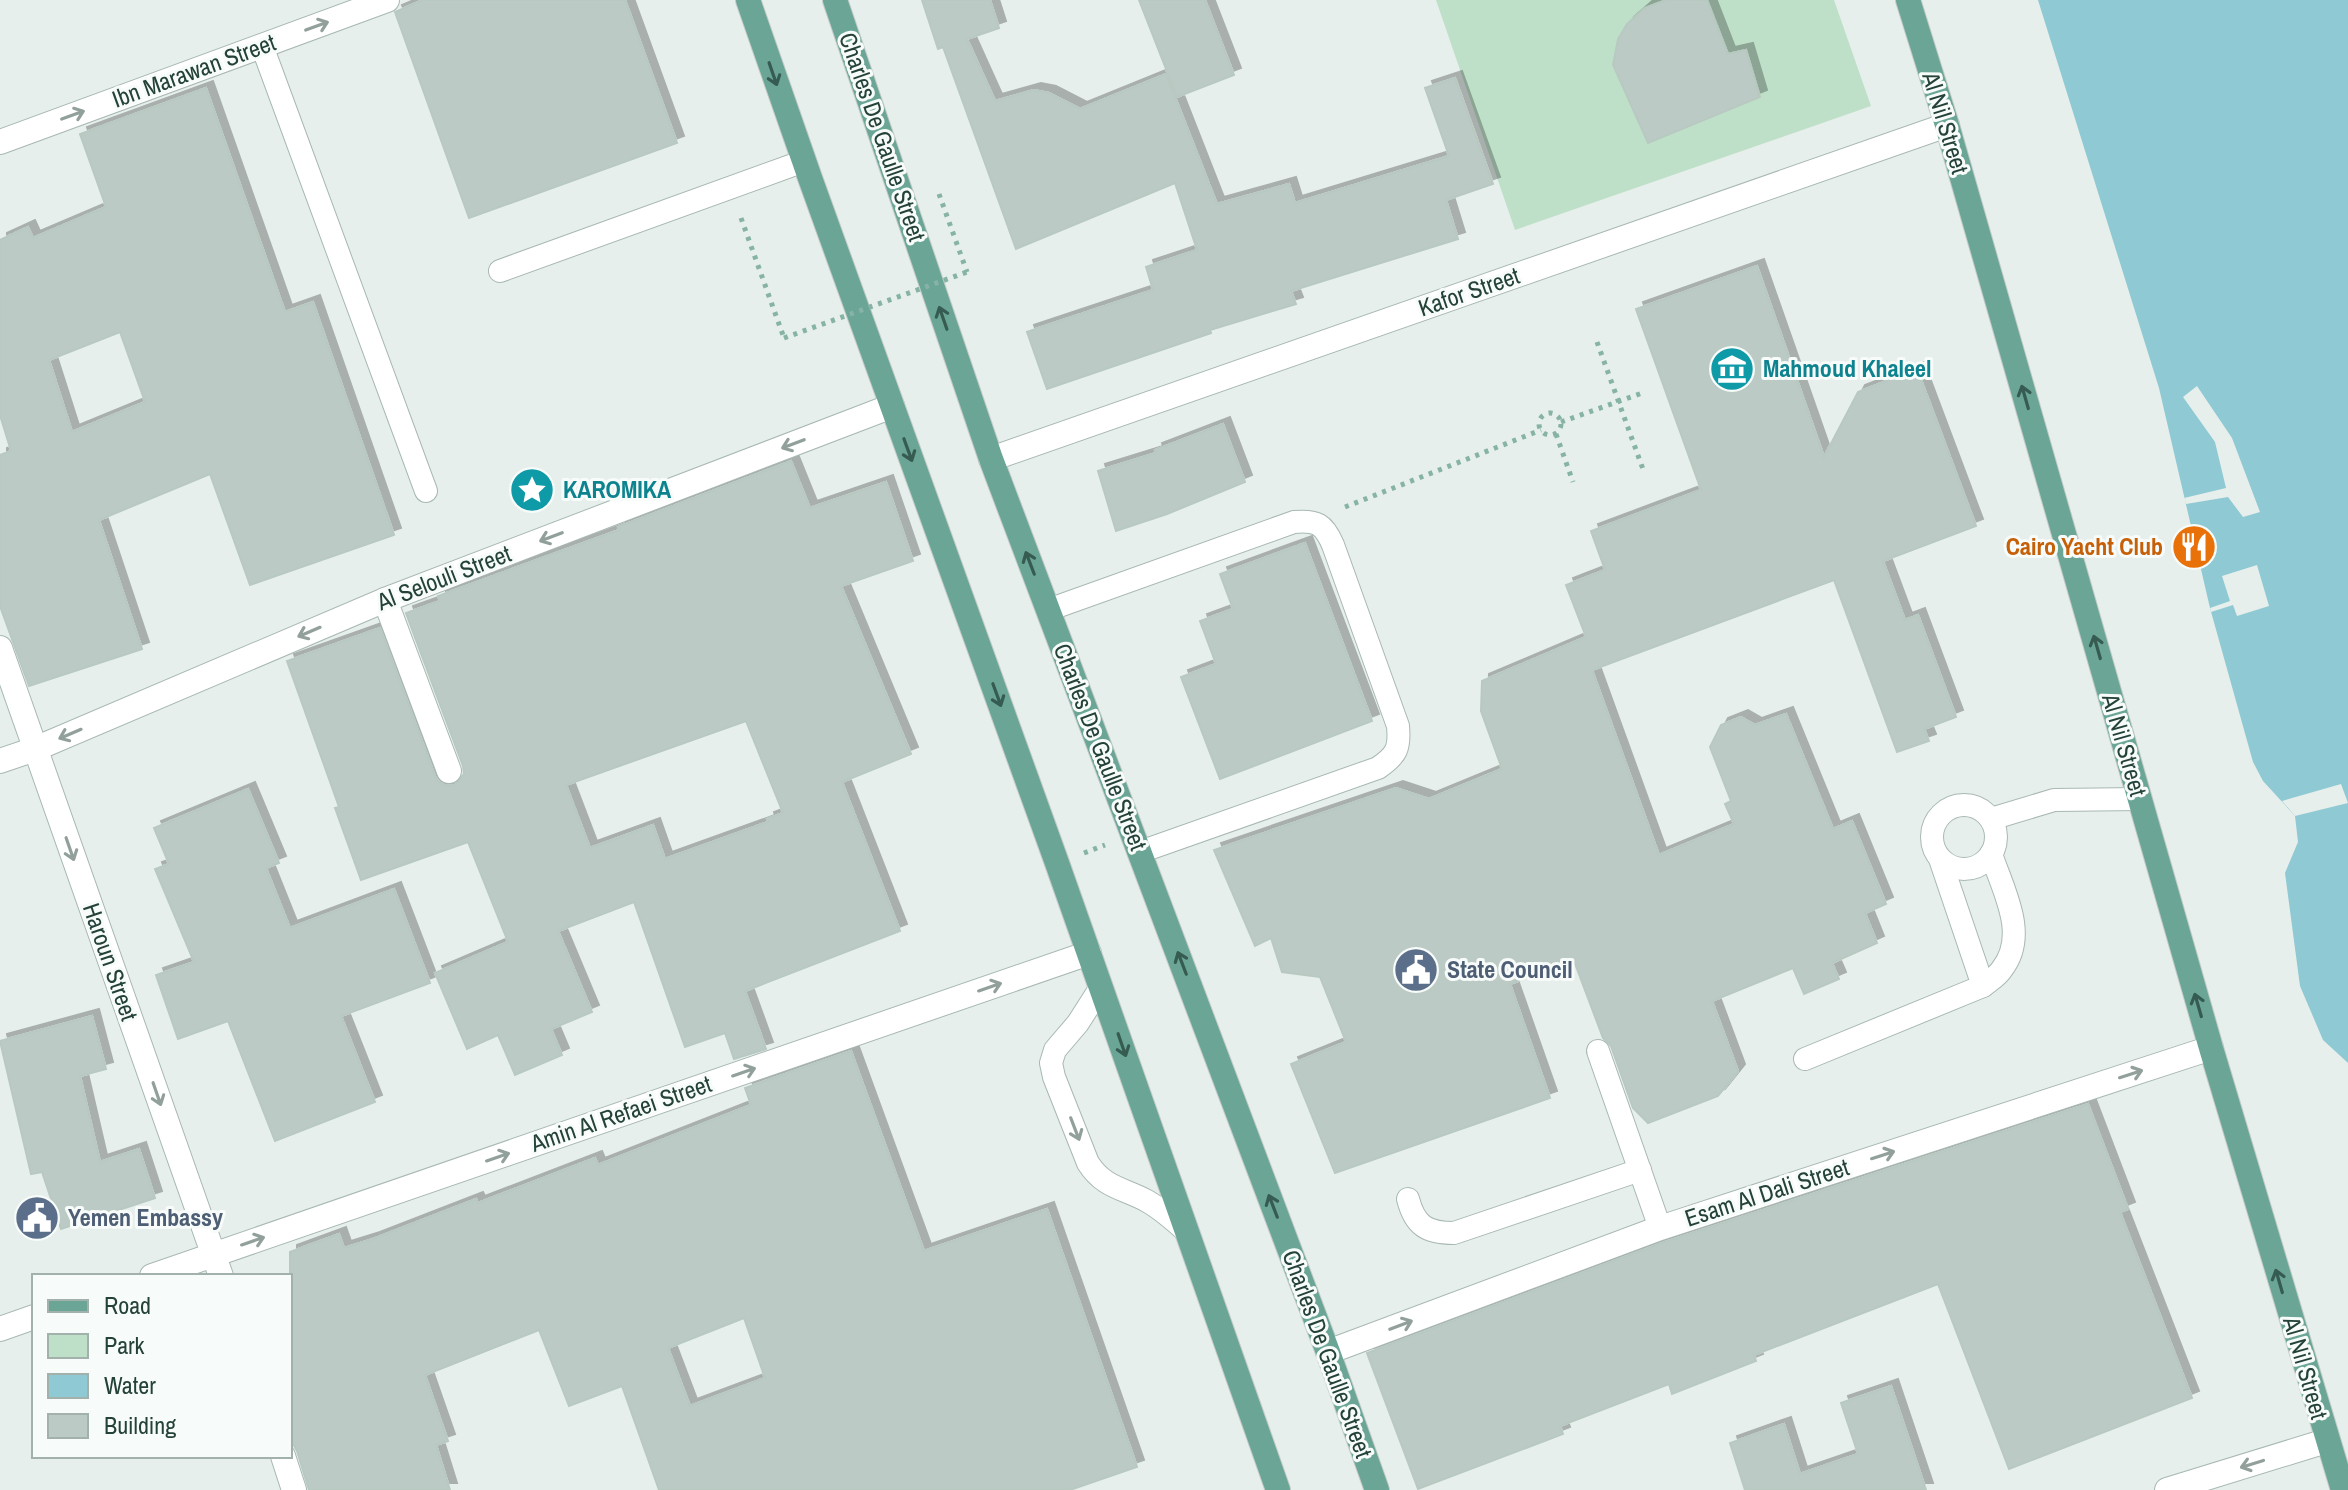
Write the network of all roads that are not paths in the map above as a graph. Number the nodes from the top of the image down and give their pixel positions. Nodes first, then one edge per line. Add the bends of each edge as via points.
1 (387, 0) edge
2 (748, 0) edge
3 (835, 0) edge
4 (1908, 0) edge
5 (262, 46) junction
6 (1947, 125) junction
7 (0, 142) edge
8 (804, 161) junction
9 (500, 271) dead end
10 (892, 406) junction
11 (991, 459) junction
12 (426, 491) dead end
13 (385, 600) junction
14 (1048, 610) junction
15 (0, 648) edge
16 (35, 749) junction
17 (0, 761) edge
18 (449, 771) dead end
19 (2140, 799) junction
20 (1991, 819) junction
21 (1136, 843) junction
22 (1991, 854) junction
23 (1940, 859) junction
24 (1089, 953) junction
25 (1983, 986) junction
26 (1101, 987) junction
27 (2211, 1048) junction
28 (1598, 1051) dead end
29 (1805, 1059) dead end
30 (1640, 1170) junction
31 (1408, 1199) dead end
32 (1660, 1228) junction
33 (1188, 1233) junction
34 (217, 1266) edge
35 (165, 1274) edge
36 (32, 1318) edge
37 (0, 1329) edge
38 (1328, 1352) junction
39 (2326, 1441) junction
40 (284, 1458) edge
41 (294, 1490) edge
42 (1278, 1490) edge
43 (1377, 1490) edge
44 (2167, 1490) edge
45 (2343, 1490) edge

5 -> 1 street, Ibn Marawan Street
2 -> 8 main road
11 -> 3 main road, Charles De Gaulle Street
4 - 6 main road, Al Nil Street
7 -> 5 street, Ibn Marawan Street
5 - 12 lane
6 - 11 street, Kafor Street
19 -> 6 main road, Al Nil Street
8 - 9 lane
8 - 10 main road
10 -> 13 street, Al Selouli Street
10 -> 24 main road
14 -> 11 main road, Charles De Gaulle Street
13 -> 16 street, Al Selouli Street
13 - 18 street
14 - 21 main road, Charles De Gaulle Street
14 - 21 lane via 1294,522 1311,521 1326,529 1398,726 1400,743 1392,758 1378,768
15 - 16 street, Haroun Street
16 - 17 street, Al Selouli Street
16 -> 34 street, Haroun Street
19 - 20 lane via 2054,800
27 -> 19 main road, Al Nil Street
20 - 22 lane via 1996,843
20 - 23 lane via 1969,805 1944,811 1932,834
38 -> 21 main road, Charles De Gaulle Street
22 - 23 lane via 1981,865 1967,869
22 - 25 lane via 2015,923 2014,948 2002,970
23 - 25 lane
24 - 26 main road
34 -> 24 street, Amin Al Refaei Street
25 - 29 lane
26 -> 33 main road
26 -> 33 lane via 1055,1050 1054,1077 1096,1176 1169,1215
32 -> 27 street, Esam Al Dali Street
39 -> 27 main road, Al Nil Street
28 - 30 lane
30 - 31 lane via 1454,1233 1423,1227 1412,1215
30 - 32 lane
38 -> 32 street, Esam Al Dali Street
33 - 42 main road
34 - 35 street, Amin Al Refaei Street
36 - 37 street
38 - 43 main road, Charles De Gaulle Street
39 -> 44 street
39 - 45 main road, Al Nil Street
40 - 41 street

